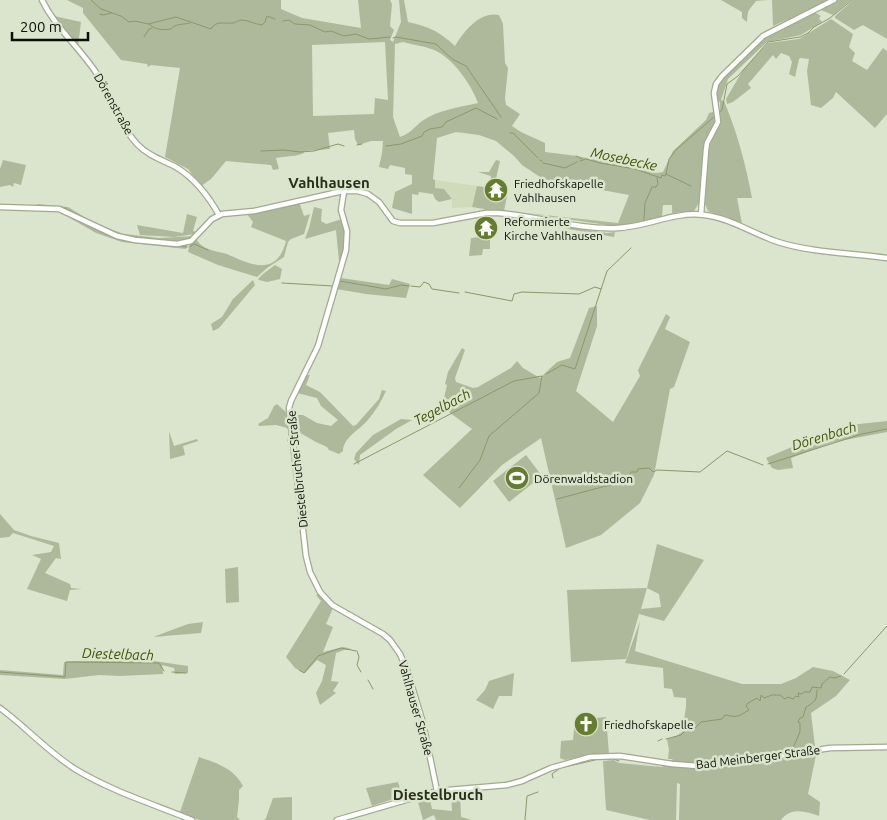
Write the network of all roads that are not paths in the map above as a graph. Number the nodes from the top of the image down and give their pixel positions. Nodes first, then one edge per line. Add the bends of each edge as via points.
1 (42, 0) edge
2 (834, 0) edge
3 (344, 191) junction
4 (0, 207) edge
5 (701, 214) junction
6 (219, 215) junction
7 (887, 258) edge
8 (312, 578) joint
9 (0, 708) edge
10 (887, 747) edge
11 (437, 791) junction
12 (192, 820) edge
13 (337, 820) edge

1 - 6 street, Dörenstraße via 94,70 127,132 149,154 192,179
2 - 5 street via 759,39 716,84 716,127 706,150
3 - 5 street via 368,194 379,202 391,219 400,223 434,223 498,213 617,228
3 - 6 street via 254,211
3 - 8 street, Diestelbrucher Straße via 341,210 347,231 346,250 318,346 289,408 306,556
4 - 6 street via 59,209 117,236 178,244 191,241
5 - 7 street via 793,246
8 - 11 street, Vahlhauser Straße via 332,604 379,631 400,654 422,723
9 - 12 street via 85,775
10 - 11 street, Bad Meinberger Straße via 830,748 698,766 610,756 590,757 501,787
11 - 13 street, Bad Meinberger Straße

